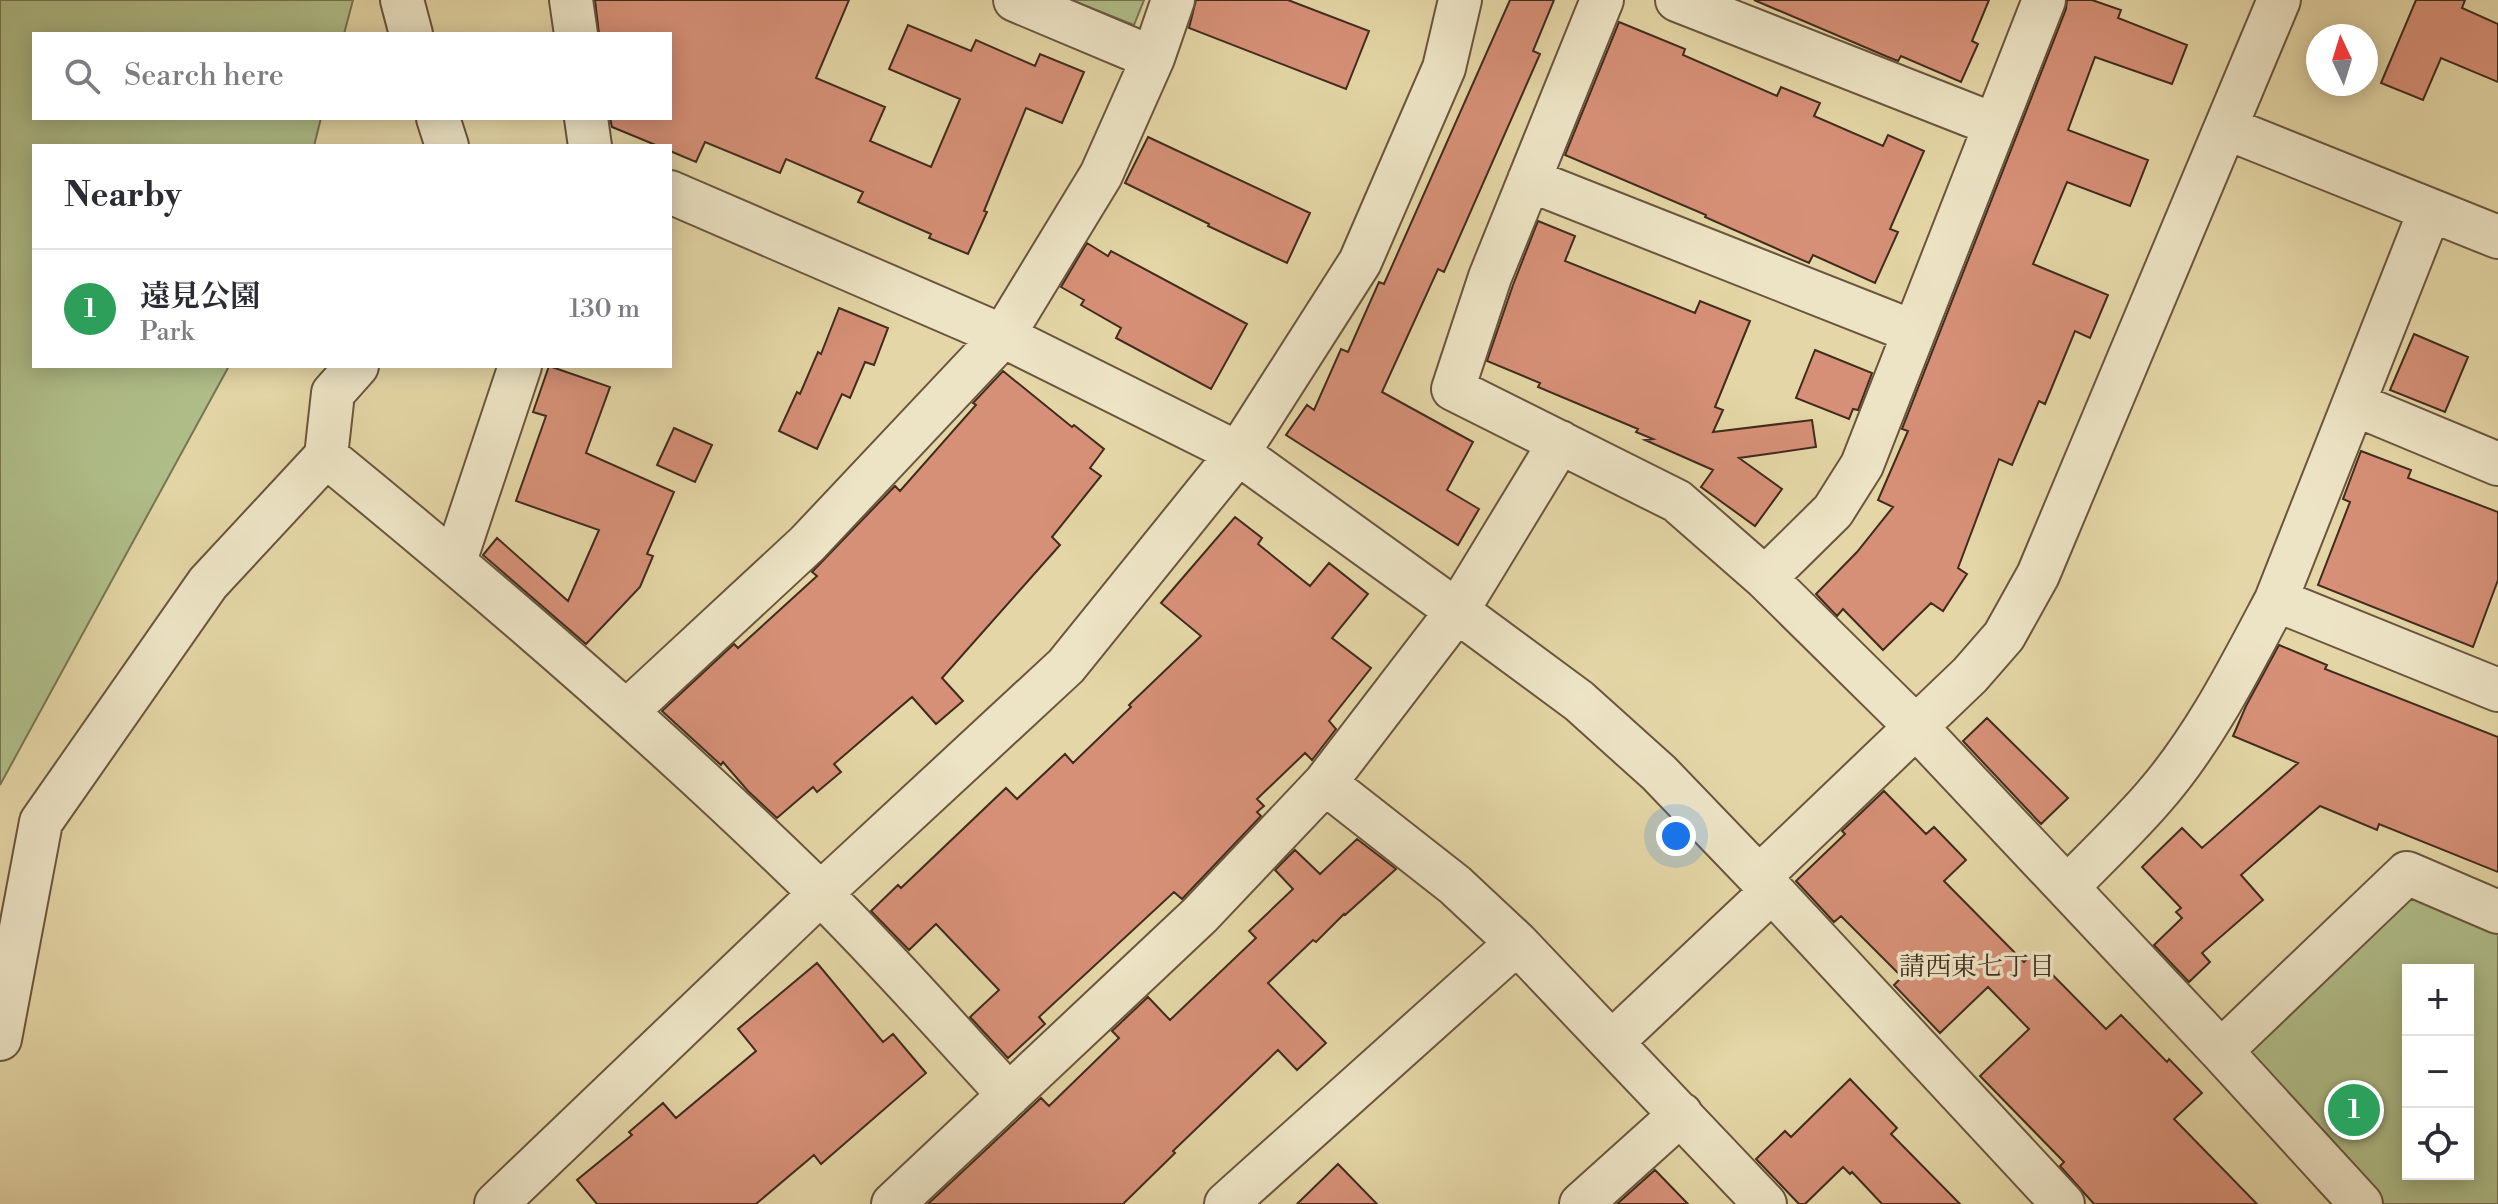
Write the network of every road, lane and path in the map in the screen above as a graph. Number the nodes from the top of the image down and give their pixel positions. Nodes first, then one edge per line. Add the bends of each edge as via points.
1 (402, 0) edge
2 (571, 0) edge
3 (1015, 0) edge
4 (1173, 0) edge
5 (1460, 0) edge
6 (1602, 0) edge
7 (1677, 0) edge
8 (2044, 0) edge
9 (2276, 1) edge
10 (410, 32) edge
11 (576, 32) edge
12 (1153, 58) junction
13 (439, 120) edge
14 (586, 120) edge
15 (1995, 125) junction
16 (2226, 128) junction
17 (446, 144) edge
18 (590, 144) edge
19 (1529, 180) junction
20 (672, 193) edge
21 (2430, 210) junction
22 (2498, 237) edge
23 (1914, 332) junction
24 (1003, 336) junction
25 (355, 368) edge
26 (519, 368) edge
27 (2354, 404) junction
28 (1560, 442) junction
29 (1238, 453) junction
30 (326, 456) junction
31 (2498, 464) edge
32 (455, 561) junction
33 (1765, 578) junction
34 (2276, 600) junction
35 (1457, 611) junction
36 (2498, 690) edge
37 (627, 711) junction
38 (1916, 727) junction
39 (1325, 783) junction
40 (1766, 884) junction
41 (2067, 887) junction
42 (821, 893) junction
43 (2498, 912) edge
44 (1517, 943) junction
45 (0, 1039) edge
46 (1612, 1042) junction
47 (2221, 1051) junction
48 (1009, 1095) junction
49 (1681, 1114) junction
50 (496, 1204) edge
51 (893, 1204) edge
52 (1226, 1204) edge
53 (1581, 1204) edge
54 (1765, 1204) edge
55 (2063, 1204) edge
56 (2361, 1204) edge

1 - 10 street
2 - 11 street
3 - 12 street
4 - 12 street
5 - 29 street via 1444,68 1360,262
6 - 19 street
7 - 15 street
8 - 15 street
9 - 16 street
12 - 24 street via 1101,175
13 - 17 street
14 - 18 street
15 - 23 street
16 - 21 street
16 - 38 street via 2038,575 2004,636
19 - 23 street
19 - 28 street via 1453,389
20 - 24 street
21 - 22 street
21 - 27 street
23 - 33 street via 1862,465 1833,511
24 - 29 street
24 - 37 street via 807,544
25 - 30 street via 333,393
26 - 32 street
27 - 31 street
27 - 34 street
28 - 33 street via 1677,501
28 - 35 street
29 - 35 street
29 - 42 street via 1066,666
30 - 32 street
30 - 45 street via 208,583 41,822
32 - 37 street
33 - 38 street
34 - 36 street
34 - 41 street via 2191,747 2154,798
35 - 39 street
35 - 40 street via 1579,701 1659,773
37 - 42 street
38 - 40 street
38 - 41 street
39 - 44 street via 1455,885
39 - 48 street via 1200,915
40 - 46 street
40 - 55 street
41 - 47 street
42 - 48 street
42 - 50 street
43 - 47 street via 2407,873
44 - 46 street
44 - 52 street
46 - 49 street
47 - 56 street
48 - 51 street
49 - 53 street
49 - 54 street

